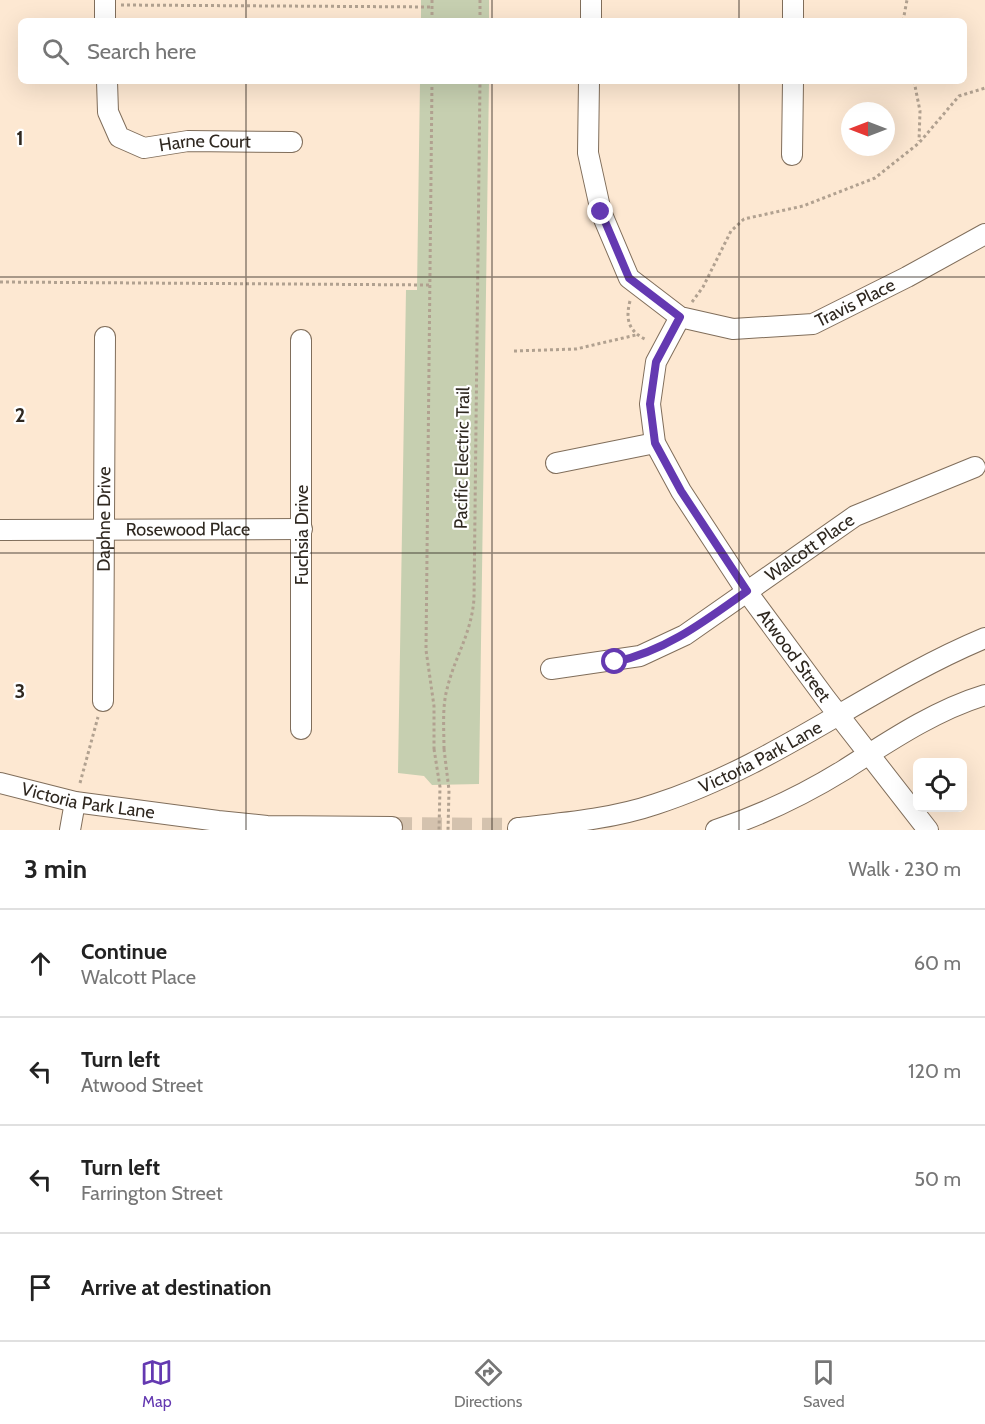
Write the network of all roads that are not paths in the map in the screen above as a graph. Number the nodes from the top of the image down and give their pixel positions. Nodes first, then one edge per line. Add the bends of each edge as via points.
1 (591, 0) edge
2 (793, 0) edge
3 (591, 18) edge
4 (793, 18) edge
5 (107, 84) edge
6 (590, 84) edge
7 (793, 84) edge
8 (292, 142) dead end
9 (792, 155) dead end
10 (985, 234) edge
11 (680, 317) junction
12 (105, 337) dead end
13 (301, 340) dead end
14 (655, 443) junction
15 (556, 463) dead end
16 (975, 467) dead end
17 (302, 529) junction
18 (0, 530) edge
19 (103, 530) junction
20 (747, 591) junction
21 (985, 638) edge
22 (551, 669) dead end
23 (985, 695) edge
24 (103, 701) road end
25 (839, 714) junction
26 (301, 729) dead end
27 (870, 752) junction
28 (0, 783) edge
29 (75, 802) junction
30 (392, 827) dead end
31 (518, 828) dead end
32 (70, 830) edge
33 (716, 830) edge
34 (928, 830) edge

1 - 3 street
2 - 4 street
5 - 8 street, Harne Court via 108,112 119,137 144,148 188,141
6 - 11 street via 588,153 601,212 629,278
7 - 9 street
10 - 11 street, Travis Place via 813,324 734,329
11 - 14 street, Atwood Street via 656,362 650,404
12 - 19 street, Daphne Drive
13 - 17 street, Fuchsia Drive
14 - 15 street
14 - 20 street, Atwood Street via 681,491
16 - 20 street, Walcott Place via 855,516
17 - 19 street, Rosewood Place
17 - 26 street, Fuchsia Drive
18 - 19 street, Rosewood Place
19 - 24 street, Daphne Drive
20 - 22 street, Walcott Place via 685,635 640,656
20 - 25 street, Atwood Street
21 - 25 street, Victoria Park Lane via 938,659
23 - 27 street
25 - 27 street, Atwood Street
25 - 31 street, Victoria Park Lane via 710,784 656,805 590,821
27 - 33 street via 755,816
27 - 34 street, Atwood Street
28 - 29 street, Victoria Park Lane
29 - 30 street, Victoria Park Lane via 267,826
29 - 32 street

